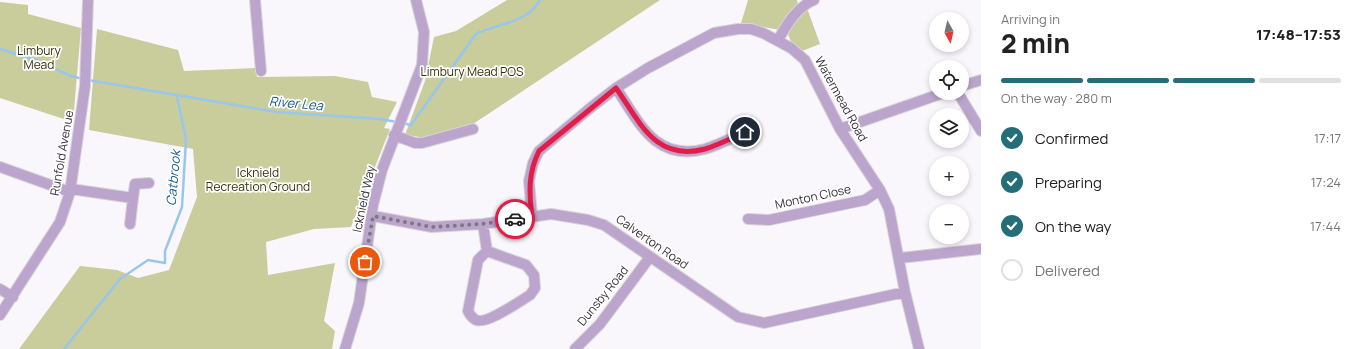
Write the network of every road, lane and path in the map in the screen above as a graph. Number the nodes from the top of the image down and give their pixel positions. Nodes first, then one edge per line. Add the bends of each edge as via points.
1 (88, 0) edge
2 (256, 0) edge
3 (416, 0) edge
4 (814, 0) edge
5 (778, 40) junction
6 (261, 71) dead end
7 (981, 80) edge
8 (969, 84) edge
9 (616, 88) junction
10 (929, 98) edge
11 (962, 100) edge
12 (473, 129) dead end
13 (840, 129) junction
14 (396, 131) junction
15 (981, 131) edge
16 (745, 132) dead end
17 (0, 167) edge
18 (149, 183) dead end
19 (71, 190) junction
20 (880, 190) junction
21 (133, 198) junction
22 (373, 216) junction
23 (532, 217) junction
24 (748, 219) dead end
25 (130, 224) dead end
26 (482, 224) junction
27 (981, 249) edge
28 (487, 251) junction
29 (650, 257) junction
30 (900, 258) junction
31 (0, 289) edge
32 (905, 292) junction
33 (13, 297) junction
34 (0, 315) edge
35 (345, 349) edge
36 (575, 349) edge
37 (919, 349) edge

1 - 19 street, Runfold Avenue via 85,86
2 - 6 street
3 - 14 street, Icknield Way via 424,32 422,65
4 - 5 street via 799,9
5 - 9 street, Watermead Road via 751,30 726,30 714,33
5 - 13 street, Watermead Road via 805,60
7 - 8 street
9 - 16 street via 648,134 659,145 691,152
9 - 23 street, Watermead Road via 539,151 529,181
10 - 13 street
11 - 15 street
12 - 14 street via 422,143 415,143
13 - 20 street, Watermead Road
14 - 22 street, Icknield Way via 382,170 373,205
17 - 19 street
18 - 21 street via 135,184
19 - 21 street
19 - 33 street, Runfold Avenue via 60,222
20 - 24 street, Monton Close via 865,200 769,220
20 - 30 street, Watermead Road via 889,209
21 - 25 street
22 - 26 street, Calverton Road via 432,227
22 - 35 street, Icknield Way via 359,303
23 - 26 street, Calverton Road
23 - 29 street, Calverton Road via 551,214 599,223
26 - 28 street
27 - 30 street
28 - 28 street via 526,265 534,275 535,288 530,295 486,320 477,321 468,311 478,260
29 - 32 street, Calverton Road via 738,317 753,321 764,322 796,316
29 - 36 street, Dunsby Road via 600,324
30 - 32 street, Watermead Road
31 - 33 street
32 - 37 street, Watermead Road
33 - 34 street, Runfold Avenue

